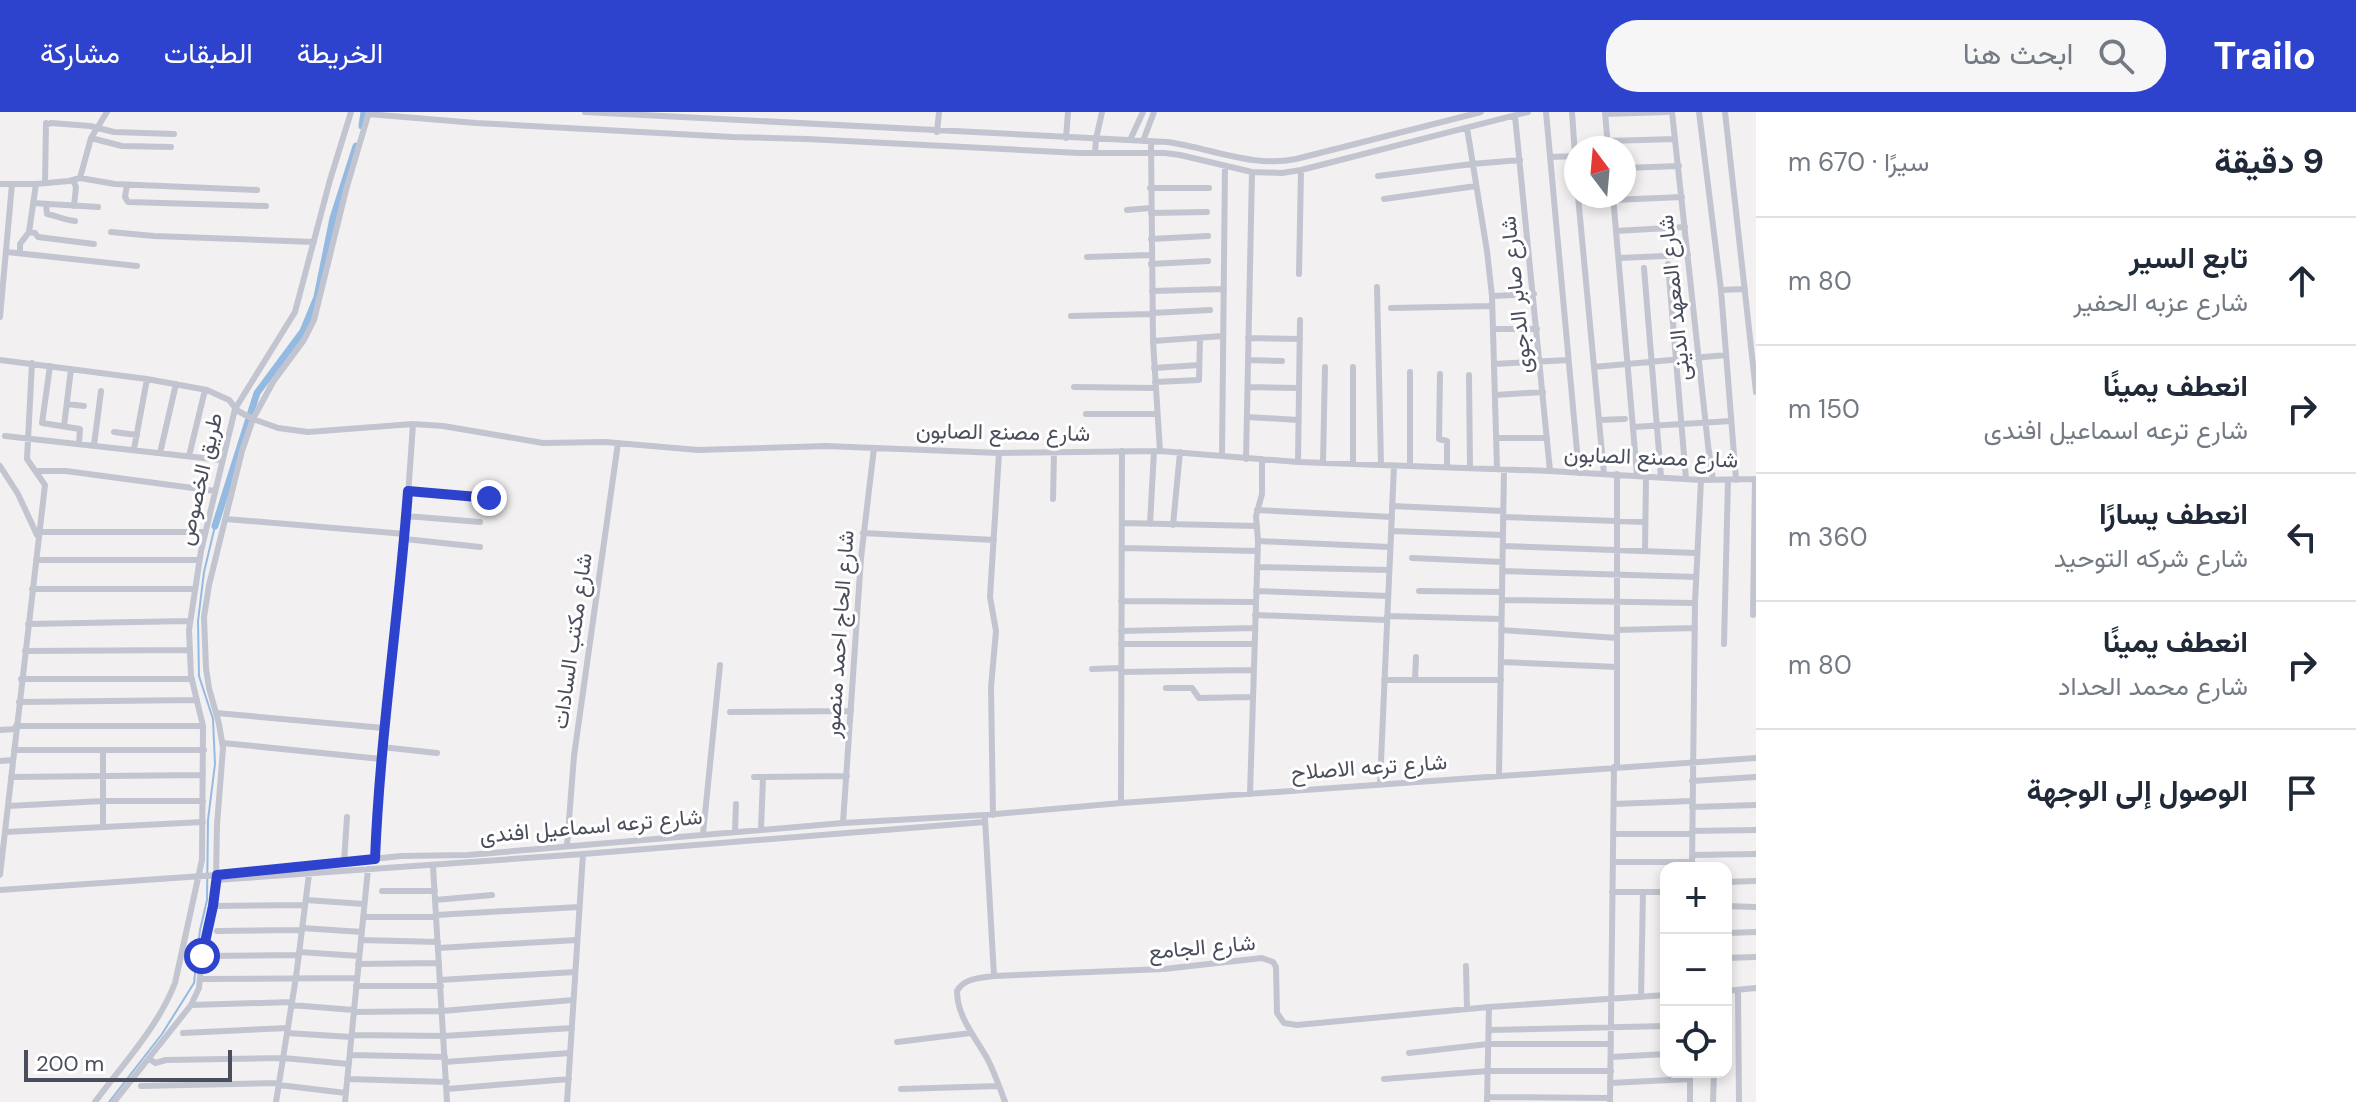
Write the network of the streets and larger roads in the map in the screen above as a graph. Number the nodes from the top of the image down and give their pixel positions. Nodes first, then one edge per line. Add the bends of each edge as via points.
1 (107, 112) edge
2 (351, 112) edge
3 (585, 112) edge
4 (778, 112) edge
5 (939, 112) edge
6 (1068, 112) edge
7 (1102, 112) edge
8 (1143, 112) edge
9 (1154, 112) edge
10 (1481, 112) edge
11 (1528, 112) edge
12 (1546, 112) edge
13 (1572, 112) edge
14 (1669, 112) edge
15 (1699, 112) edge
16 (1725, 112) edge
17 (368, 113) edge
18 (1605, 113) edge
19 (648, 114) edge
20 (700, 114) edge
21 (747, 116) edge
22 (1515, 116) junction
23 (777, 122) junction
24 (807, 123) junction
25 (97, 128) junction
26 (1467, 128) junction
27 (937, 132) junction
28 (647, 133) junction
29 (174, 134) dead end
30 (1574, 136) edge
31 (1607, 136) edge
32 (91, 138) junction
33 (1066, 138) junction
34 (807, 139) junction
35 (1096, 139) junction
36 (1675, 139) junction
37 (1130, 140) junction
38 (1147, 141) junction
39 (1636, 142) edge
40 (171, 147) dead end
41 (1095, 153) junction
42 (1151, 153) junction
43 (1564, 156) edge
44 (1550, 157) junction
45 (1520, 160) junction
46 (1472, 164) junction
47 (1225, 166) junction
48 (1679, 166) junction
49 (1636, 168) edge
50 (1301, 170) junction
51 (1252, 172) junction
52 (1378, 176) dead end
53 (76, 179) junction
54 (45, 183) junction
55 (0, 184) edge
56 (12, 184) junction
57 (36, 184) junction
58 (127, 185) junction
59 (1476, 186) junction
60 (1150, 188) junction
61 (1209, 188) dead end
62 (257, 190) dead end
63 (1682, 197) junction
64 (1636, 198) edge
65 (1384, 199) dead end
66 (33, 203) junction
67 (46, 204) junction
68 (74, 206) junction
69 (266, 206) dead end
70 (98, 207) dead end
71 (1579, 208) edge
72 (1614, 208) edge
73 (1127, 210) dead end
74 (1150, 211) junction
75 (1207, 212) dead end
76 (75, 221) dead end
77 (0, 222) edge
78 (9, 222) junction
79 (1685, 227) junction
80 (1616, 231) junction
81 (29, 232) junction
82 (111, 232) dead end
83 (1208, 236) dead end
84 (1151, 239) junction
85 (314, 242) junction
86 (94, 244) dead end
87 (7, 252) junction
88 (20, 253) junction
89 (1151, 255) junction
90 (1688, 255) junction
91 (1087, 257) dead end
92 (1619, 258) junction
93 (1208, 261) dead end
94 (1151, 264) junction
95 (1668, 264) dead end
96 (137, 266) dead end
97 (3, 267) edge
98 (1644, 268) dead end
99 (1299, 274) dead end
100 (1756, 283) edge
101 (1745, 286) junction
102 (1377, 287) dead end
103 (1224, 289) junction
104 (1721, 290) junction
105 (1152, 291) junction
106 (2, 292) edge
107 (1534, 294) junction
108 (1492, 296) junction
109 (1492, 306) junction
110 (1391, 308) dead end
111 (1210, 310) dead end
112 (1152, 313) junction
113 (1071, 316) dead end
114 (0, 317) edge
115 (1300, 320) dead end
116 (1493, 329) junction
117 (1537, 329) junction
118 (1223, 336) junction
119 (1200, 338) junction
120 (1248, 338) junction
121 (1300, 339) junction
122 (1153, 341) junction
123 (1726, 355) junction
124 (1699, 358) junction
125 (0, 360) edge
126 (1248, 360) junction
127 (1568, 360) junction
128 (1676, 360) junction
129 (1282, 361) dead end
130 (1540, 362) junction
131 (1652, 362) junction
132 (32, 363) junction
133 (1494, 364) junction
134 (1628, 364) junction
135 (1199, 365) junction
136 (50, 366) junction
137 (1325, 367) dead end
138 (1353, 367) dead end
139 (1594, 367) junction
140 (1154, 368) junction
141 (71, 369) junction
142 (1410, 372) dead end
143 (1440, 374) dead end
144 (1469, 375) dead end
145 (147, 379) junction
146 (176, 384) junction
147 (1155, 385) junction
148 (1074, 387) dead end
149 (1248, 387) junction
150 (1299, 388) junction
151 (205, 390) junction
152 (101, 391) dead end
153 (1543, 392) junction
154 (1756, 392) edge
155 (1495, 395) junction
156 (67, 404) junction
157 (84, 406) dead end
158 (236, 410) junction
159 (1086, 414) dead end
160 (1157, 414) junction
161 (1247, 417) junction
162 (251, 418) junction
163 (1625, 419) dead end
164 (1298, 420) junction
165 (1599, 420) junction
166 (1731, 421) junction
167 (1705, 423) junction
168 (413, 424) junction
169 (1682, 424) junction
170 (64, 426) junction
171 (1657, 426) junction
172 (1633, 427) junction
173 (114, 432) dead end
174 (137, 435) junction
175 (5, 436) dead end
176 (1496, 438) junction
177 (1547, 438) junction
178 (29, 439) junction
179 (618, 443) junction
180 (79, 444) junction
181 (94, 445) junction
182 (874, 448) junction
183 (134, 449) junction
184 (1122, 451) junction
185 (1157, 451) junction
186 (1054, 452) junction
187 (1180, 452) junction
188 (160, 453) junction
189 (999, 453) junction
190 (189, 456) junction
191 (1222, 456) junction
192 (1246, 459) junction
193 (1262, 459) junction
194 (221, 460) junction
195 (1298, 462) junction
196 (1323, 463) junction
197 (1353, 464) junction
198 (1381, 465) junction
199 (0, 466) edge
200 (1394, 466) junction
201 (1410, 466) junction
202 (1447, 467) junction
203 (1470, 468) junction
204 (1500, 469) junction
205 (36, 471) junction
206 (1550, 471) junction
207 (1579, 473) junction
208 (1604, 474) junction
209 (1617, 474) junction
210 (1637, 475) junction
211 (1646, 476) junction
212 (1661, 477) junction
213 (1686, 479) junction
214 (1756, 479) edge
215 (1701, 480) junction
216 (1713, 480) junction
217 (1732, 480) junction
218 (215, 491) junction
219 (408, 491) junction
220 (489, 498) dead end
221 (1053, 499) dead end
222 (1392, 506) junction
223 (1257, 510) junction
224 (1503, 514) junction
225 (406, 516) junction
226 (1392, 517) junction
227 (226, 519) junction
228 (1617, 521) junction
229 (480, 522) dead end
230 (1645, 522) junction
231 (1122, 523) junction
232 (1150, 524) junction
233 (1173, 525) junction
234 (1257, 526) junction
235 (1391, 531) junction
236 (205, 532) junction
237 (863, 533) junction
238 (39, 535) junction
239 (1502, 535) junction
240 (405, 537) junction
241 (994, 540) junction
242 (1258, 541) junction
243 (1503, 546) junction
244 (480, 547) dead end
245 (1390, 547) junction
246 (1122, 548) junction
247 (1617, 550) junction
248 (1257, 551) junction
249 (1645, 551) junction
250 (1697, 553) junction
251 (1412, 558) dead end
252 (36, 560) junction
253 (199, 560) junction
254 (1502, 562) junction
255 (1257, 567) junction
256 (1389, 570) junction
257 (1502, 571) junction
258 (1617, 575) junction
259 (1696, 577) junction
260 (32, 589) junction
261 (193, 589) junction
262 (1256, 591) junction
263 (1419, 591) dead end
264 (1388, 596) junction
265 (1502, 596) junction
266 (1121, 601) junction
267 (1255, 602) junction
268 (1617, 602) junction
269 (1695, 603) junction
270 (1255, 615) junction
271 (1753, 615) dead end
272 (1387, 618) junction
273 (1501, 619) junction
274 (189, 621) junction
275 (28, 624) junction
276 (1255, 628) junction
277 (1695, 628) junction
278 (1501, 630) junction
279 (1121, 631) junction
280 (1617, 634) junction
281 (1121, 644) junction
282 (1254, 644) junction
283 (1724, 644) dead end
284 (190, 650) junction
285 (25, 651) junction
286 (1416, 657) dead end
287 (1501, 662) junction
288 (720, 665) dead end
289 (1617, 667) junction
290 (1092, 669) dead end
291 (1121, 670) junction
292 (1253, 670) junction
293 (21, 679) junction
294 (192, 679) junction
295 (1384, 680) junction
296 (1415, 680) junction
297 (1501, 680) junction
298 (1166, 688) dead end
299 (1211, 689) dead end
300 (1253, 697) junction
301 (1211, 698) junction
302 (197, 700) junction
303 (19, 702) junction
304 (851, 711) junction
305 (730, 712) dead end
306 (216, 713) junction
307 (203, 726) junction
308 (16, 728) junction
309 (384, 728) junction
310 (0, 730) edge
311 (223, 743) junction
312 (382, 747) junction
313 (14, 750) junction
314 (103, 750) junction
315 (204, 750) junction
316 (437, 753) dead end
317 (1756, 758) edge
318 (381, 759) junction
319 (13, 760) junction
320 (0, 761) edge
321 (1692, 763) junction
322 (1616, 767) junction
323 (203, 775) junction
324 (103, 776) junction
325 (847, 776) junction
326 (1499, 776) junction
327 (11, 777) junction
328 (754, 777) dead end
329 (763, 777) junction
330 (1756, 777) edge
331 (1692, 781) junction
332 (1380, 784) junction
333 (9, 791) junction
334 (0, 792) edge
335 (1250, 794) junction
336 (103, 801) junction
337 (203, 801) junction
338 (1121, 803) junction
339 (736, 804) dead end
340 (1614, 804) junction
341 (1692, 804) junction
342 (1756, 805) edge
343 (8, 806) junction
344 (347, 817) dead end
345 (988, 818) junction
346 (203, 822) junction
347 (3, 823) edge
348 (843, 823) junction
349 (103, 827) junction
350 (761, 830) junction
351 (1756, 830) edge
352 (5, 832) junction
353 (735, 832) junction
354 (1692, 832) junction
355 (703, 834) junction
356 (1613, 834) junction
357 (622, 842) junction
358 (567, 846) junction
359 (622, 851) junction
360 (583, 854) junction
361 (1756, 854) edge
362 (375, 859) junction
363 (344, 862) junction
364 (1613, 862) junction
365 (1660, 862) edge
366 (1692, 862) edge
367 (433, 866) junction
368 (368, 869) junction
369 (309, 874) junction
370 (0, 875) edge
371 (199, 876) junction
372 (216, 877) junction
373 (1756, 881) edge
374 (1732, 882) edge
375 (0, 890) edge
376 (382, 891) dead end
377 (435, 891) junction
378 (1612, 892) junction
379 (1643, 892) junction
380 (1660, 892) edge
381 (492, 895) dead end
382 (435, 900) junction
383 (305, 903) junction
384 (364, 904) junction
385 (213, 906) junction
386 (1732, 906) edge
387 (579, 907) junction
388 (1756, 907) edge
389 (436, 916) junction
390 (363, 917) junction
391 (302, 929) junction
392 (217, 931) dead end
393 (362, 932) junction
394 (1756, 932) edge
395 (1732, 933) edge
396 (361, 940) junction
397 (577, 940) junction
398 (438, 945) junction
399 (299, 953) junction
400 (202, 956) junction
401 (359, 956) junction
402 (1756, 957) edge
403 (1732, 958) edge
404 (439, 963) junction
405 (358, 964) junction
406 (1466, 966) dead end
407 (575, 972) junction
408 (994, 976) junction
409 (296, 977) junction
410 (201, 979) junction
411 (357, 982) junction
412 (440, 983) junction
413 (1756, 988) edge
414 (1732, 990) edge
415 (1738, 990) junction
416 (1660, 995) edge
417 (1641, 997) junction
418 (573, 1000) junction
419 (1611, 1000) junction
420 (292, 1004) junction
421 (191, 1005) junction
422 (1489, 1007) junction
423 (1467, 1009) junction
424 (354, 1011) junction
425 (442, 1011) junction
426 (1660, 1026) edge
427 (572, 1028) junction
428 (1611, 1029) junction
429 (287, 1030) junction
430 (1489, 1030) junction
431 (183, 1033) dead end
432 (971, 1033) junction
433 (352, 1036) junction
434 (444, 1036) junction
435 (897, 1042) dead end
436 (1488, 1044) junction
437 (1611, 1044) junction
438 (570, 1053) junction
439 (1409, 1053) dead end
440 (1660, 1054) edge
441 (350, 1055) junction
442 (1611, 1057) junction
443 (149, 1058) junction
444 (283, 1058) junction
445 (445, 1060) junction
446 (349, 1064) junction
447 (1488, 1071) junction
448 (1611, 1071) junction
449 (1667, 1078) edge
450 (1690, 1078) edge
451 (1714, 1078) edge
452 (347, 1079) junction
453 (569, 1079) junction
454 (1384, 1079) dead end
455 (1610, 1083) junction
456 (279, 1084) junction
457 (447, 1085) junction
458 (141, 1086) dead end
459 (999, 1086) junction
460 (901, 1089) dead end
461 (346, 1093) junction
462 (1487, 1099) edge
463 (1610, 1100) edge
464 (95, 1102) edge
465 (114, 1102) edge
466 (276, 1102) edge
467 (345, 1102) edge
468 (447, 1102) edge
469 (567, 1102) edge
470 (1005, 1102) edge
471 (1690, 1102) edge
472 (1713, 1102) edge
473 (1739, 1102) edge

1 - 25 street
2 - 85 street, طريق الخصوص
3 - 19 street
4 - 23 street
5 - 27 street
6 - 33 street
7 - 35 street
8 - 37 street
9 - 38 street
10 - 38 street via 1284,161 1249,160
11 - 22 street
12 - 44 street
13 - 30 street
14 - 18 street
14 - 36 street, شارع المعهد الدينى
15 - 104 street
16 - 101 street
17 - 28 street
17 - 162 street via 314,320
18 - 31 street
19 - 20 street
19 - 28 street
20 - 21 street
21 - 23 street
22 - 26 street
22 - 45 street, شارع صابر الدجوى
23 - 24 street
24 - 27 street
24 - 34 street
25 - 29 street
25 - 32 street
25 - 54 street via 46,123
26 - 46 street
26 - 50 street
27 - 33 street
28 - 34 street
32 - 40 street via 122,146
32 - 53 street
33 - 35 street
34 - 41 street
35 - 37 street
35 - 41 street
36 - 39 street
36 - 48 street, شارع المعهد الدينى
37 - 38 street
38 - 42 street
41 - 42 street
42 - 47 street
42 - 60 street
43 - 44 street
44 - 127 street
45 - 46 street
45 - 107 street, شارع صابر الدجوى
46 - 52 street
46 - 59 street
47 - 51 street
47 - 103 street
48 - 49 street
48 - 63 street, شارع المعهد الدينى
50 - 51 street
50 - 99 street
51 - 120 street
53 - 54 street
53 - 58 street
53 - 68 street
54 - 57 street
55 - 56 street
56 - 57 street
56 - 78 street
57 - 66 street
58 - 62 street
58 - 69 street via 128,202
59 - 65 street
59 - 108 street
60 - 61 street
60 - 74 street
63 - 64 street
63 - 79 street, شارع المعهد الدينى
66 - 67 street
66 - 81 street
67 - 68 street
67 - 76 street via 46,214
68 - 70 street
71 - 139 street
72 - 80 street
73 - 74 street
74 - 75 street
74 - 84 street
77 - 78 street
78 - 87 street
79 - 80 street
79 - 90 street, شارع المعهد الدينى
80 - 92 street
81 - 86 street
81 - 88 street
82 - 85 street
83 - 84 street
84 - 89 street
85 - 158 street, طريق الخصوص via 295,312
87 - 88 street
87 - 97 street
88 - 96 street
89 - 91 street
89 - 94 street
90 - 92 street
90 - 124 street, شارع المعهد الدينى
92 - 134 street
93 - 94 street
94 - 105 street
95 - 128 street
97 - 106 street
98 - 131 street
100 - 101 street
101 - 104 street
101 - 154 street
102 - 198 street
103 - 105 street
103 - 118 street
104 - 123 street
105 - 112 street
106 - 114 street
107 - 108 street
107 - 117 street, شارع صابر الدجوى
108 - 109 street
109 - 110 street
109 - 116 street
111 - 112 street
112 - 113 street
112 - 122 street
115 - 121 street
116 - 117 street
116 - 133 street
117 - 130 street, شارع صابر الدجوى
118 - 119 street
118 - 191 street
119 - 122 street
119 - 135 street
120 - 121 street
120 - 126 street
121 - 150 street
122 - 140 street
123 - 124 street
123 - 166 street
124 - 128 street
124 - 167 street, شارع المعهد الدينى
125 - 132 street
126 - 129 street
126 - 149 street
127 - 130 street
127 - 207 street
128 - 131 street
128 - 169 street
130 - 133 street
130 - 153 street, شارع صابر الدجوى
131 - 134 street
131 - 171 street
132 - 136 street
132 - 178 street
133 - 155 street
134 - 139 street
134 - 172 street
135 - 140 street
135 - 147 street via 1199,380
136 - 141 street
136 - 170 street via 42,423
137 - 196 street
138 - 197 street
139 - 165 street
140 - 147 street
141 - 145 street
141 - 156 street
142 - 201 street
143 - 202 street via 1439,439 1447,441
144 - 203 street
145 - 146 street
145 - 174 street
146 - 151 street
146 - 188 street
147 - 148 street
147 - 160 street
149 - 150 street
149 - 161 street
150 - 164 street
151 - 158 street, شارع مصنع الصابون via 229,400
151 - 190 street
152 - 181 street
153 - 155 street
153 - 177 street, شارع صابر الدجوى
155 - 176 street
156 - 157 street
156 - 170 street
158 - 162 street, شارع مصنع الصابون
158 - 194 street, طريق الخصوص
159 - 160 street
160 - 185 street
161 - 164 street
161 - 192 street
162 - 168 street, شارع مصنع الصابون via 308,432
162 - 227 street
163 - 165 street
164 - 195 street
165 - 208 street
166 - 167 street
166 - 217 street
167 - 169 street
167 - 216 street, شارع المعهد الدينى
168 - 179 street, شارع مصنع الصابون via 543,443
168 - 219 street
169 - 171 street
169 - 213 street
170 - 180 street via 80,429
171 - 172 street
171 - 212 street
172 - 210 street
173 - 174 street
174 - 183 street
175 - 178 street
176 - 177 street
176 - 204 street
177 - 206 street, شارع صابر الدجوى
178 - 180 street
178 - 205 street via 27,460
179 - 182 street, شارع مصنع الصابون via 698,450
179 - 358 street, شارع مكتب السادات via 574,756
180 - 181 street
181 - 183 street
182 - 189 street, شارع مصنع الصابون
182 - 237 street, شارع الحاج احمد منصور
183 - 188 street
184 - 185 street, شارع مصنع الصابون
184 - 186 street, شارع مصنع الصابون
184 - 231 street
185 - 187 street, شارع مصنع الصابون
185 - 232 street
186 - 189 street, شارع مصنع الصابون
186 - 221 street
187 - 191 street, شارع مصنع الصابون
187 - 233 street
188 - 190 street
189 - 241 street
190 - 194 street
191 - 192 street, شارع مصنع الصابون
192 - 193 street, شارع مصنع الصابون
193 - 195 street, شارع مصنع الصابون
193 - 223 street
194 - 218 street, طريق الخصوص
195 - 196 street, شارع مصنع الصابون
196 - 197 street, شارع مصنع الصابون
197 - 198 street, شارع مصنع الصابون
198 - 200 street, شارع مصنع الصابون
199 - 238 street
200 - 201 street, شارع مصنع الصابون
200 - 222 street
201 - 202 street, شارع مصنع الصابون
202 - 203 street, شارع مصنع الصابون
203 - 204 street, شارع مصنع الصابون
204 - 206 street, شارع مصنع الصابون
204 - 224 street
205 - 218 street
205 - 238 street via 45,485
206 - 207 street, شارع مصنع الصابون
207 - 208 street, شارع مصنع الصابون
208 - 209 street, شارع مصنع الصابون
209 - 210 street, شارع مصنع الصابون
209 - 228 street
210 - 211 street, شارع مصنع الصابون
211 - 212 street, شارع مصنع الصابون
211 - 230 street
212 - 213 street, شارع مصنع الصابون
213 - 215 street, شارع مصنع الصابون
214 - 217 street, شارع مصنع الصابون
214 - 271 street
215 - 216 street, شارع مصنع الصابون
215 - 250 street
216 - 217 street, شارع مصنع الصابون
217 - 283 street
218 - 236 street, طريق الخصوص
219 - 220 street
219 - 225 street
222 - 224 street
222 - 226 street
223 - 226 street
223 - 234 street
224 - 228 street
224 - 239 street
225 - 229 street
225 - 240 street
226 - 235 street
227 - 240 street
227 - 306 street via 204,617 206,668
228 - 230 street
228 - 247 street
230 - 249 street
231 - 232 street
231 - 246 street
232 - 233 street
233 - 234 street
234 - 242 street
235 - 239 street
235 - 245 street
236 - 238 street
236 - 253 street, طريق الخصوص
237 - 241 street
237 - 304 street, شارع الحاج احمد منصور
238 - 252 street
239 - 243 street
240 - 244 street
240 - 309 street
241 - 345 street
242 - 245 street
242 - 248 street
243 - 247 street
243 - 254 street
245 - 256 street
246 - 248 street
246 - 266 street
247 - 249 street
247 - 258 street
248 - 255 street
249 - 250 street
250 - 259 street
251 - 254 street
252 - 253 street
252 - 260 street
253 - 261 street, طريق الخصوص
254 - 257 street
255 - 256 street
255 - 262 street
256 - 264 street
257 - 258 street
257 - 265 street
258 - 259 street
258 - 268 street
259 - 269 street
260 - 261 street
260 - 275 street
261 - 274 street, طريق الخصوص
262 - 264 street
262 - 267 street
263 - 265 street
264 - 272 street
265 - 268 street
265 - 273 street
266 - 267 street
266 - 279 street
267 - 270 street
268 - 269 street
268 - 280 street
269 - 277 street
270 - 272 street
270 - 276 street
272 - 273 street
272 - 295 street
273 - 278 street
274 - 275 street
274 - 284 street, طريق الخصوص
275 - 285 street
276 - 279 street
276 - 282 street
277 - 280 street
277 - 321 street
278 - 280 street
278 - 287 street
279 - 281 street
280 - 289 street
281 - 282 street
281 - 291 street
282 - 292 street
284 - 285 street
284 - 294 street, طريق الخصوص
285 - 293 street
286 - 296 street
287 - 289 street
287 - 297 street
288 - 355 street
289 - 322 street
290 - 291 street
291 - 292 street
291 - 338 street
292 - 300 street
293 - 294 street
293 - 303 street
294 - 302 street, طريق الخصوص
295 - 296 street
295 - 332 street
296 - 297 street
297 - 326 street
298 - 301 street via 1192,688 1199,698
299 - 301 street
300 - 301 street
300 - 335 street
302 - 303 street
302 - 307 street, طريق الخصوص
303 - 308 street
304 - 305 street
304 - 325 street, شارع الحاج احمد منصور
306 - 309 street
306 - 311 street
307 - 308 street
307 - 315 street, طريق الخصوص
308 - 310 street
308 - 313 street
309 - 312 street
311 - 318 street
311 - 372 street
312 - 316 street
312 - 318 street
313 - 314 street
313 - 319 street
314 - 315 street
314 - 324 street
315 - 323 street, طريق الخصوص
317 - 321 street, شارع ترعه الاصلاح
318 - 362 street
319 - 320 street
319 - 327 street
321 - 322 street, شارع ترعه الاصلاح
321 - 331 street
322 - 326 street, شارع ترعه الاصلاح
322 - 340 street
323 - 324 street
323 - 337 street, طريق الخصوص
324 - 327 street
324 - 336 street
325 - 329 street
325 - 348 street, شارع الحاج احمد منصور
326 - 332 street, شارع ترعه الاصلاح
327 - 333 street
328 - 329 street
329 - 350 street
330 - 331 street
331 - 341 street
332 - 335 street, شارع ترعه الاصلاح
333 - 334 street
333 - 343 street
335 - 338 street, شارع ترعه الاصلاح
336 - 337 street
336 - 343 street
336 - 349 street
337 - 346 street, طريق الخصوص
338 - 345 street, شارع ترعه الاصلاح
339 - 353 street
340 - 341 street
340 - 356 street
341 - 342 street
341 - 354 street
343 - 347 street
344 - 363 street
345 - 348 street, شارع ترعه اسماعيل افندى
345 - 359 street, شارع ترعه اسماعيل افندى
345 - 408 street
346 - 349 street
346 - 371 street, طريق الخصوص
347 - 352 street
348 - 350 street, شارع ترعه اسماعيل افندى
349 - 352 street
350 - 353 street, شارع ترعه اسماعيل افندى
351 - 354 street
352 - 370 street
353 - 355 street, شارع ترعه اسماعيل افندى
354 - 356 street
354 - 366 street
355 - 357 street, شارع ترعه اسماعيل افندى
356 - 364 street
357 - 358 street, شارع ترعه اسماعيل افندى
357 - 359 street
358 - 362 street, شارع ترعه اسماعيل افندى
359 - 360 street, شارع ترعه اسماعيل افندى
360 - 367 street, شارع ترعه اسماعيل افندى
360 - 387 street
361 - 366 street
362 - 363 street, شارع ترعه اسماعيل افندى
363 - 372 street, شارع ترعه اسماعيل افندى
364 - 365 street
364 - 378 street
367 - 368 street, شارع ترعه اسماعيل افندى
367 - 377 street
368 - 369 street, شارع ترعه اسماعيل افندى
368 - 384 street
369 - 372 street, شارع ترعه اسماعيل افندى
369 - 383 street
371 - 372 street, شارع ترعه اسماعيل افندى
371 - 375 street, شارع ترعه اسماعيل افندى
371 - 464 street, طريق الخصوص via 169,999
372 - 385 street
373 - 374 street
376 - 377 street
377 - 382 street
378 - 379 street
378 - 419 street
379 - 380 street
379 - 417 street
381 - 382 street
382 - 389 street
383 - 384 street
383 - 385 street
383 - 391 street
384 - 390 street
385 - 400 street
386 - 388 street
387 - 389 street
387 - 397 street
389 - 390 street
389 - 398 street
390 - 393 street
391 - 392 street
391 - 393 street
391 - 399 street
393 - 396 street
394 - 395 street
396 - 398 street
396 - 401 street
397 - 398 street
397 - 407 street
398 - 404 street
399 - 400 street
399 - 401 street
399 - 409 street
400 - 410 street
401 - 405 street
402 - 403 street
404 - 405 street
404 - 412 street
405 - 411 street
406 - 423 street
407 - 412 street
407 - 418 street
408 - 423 street, شارع الجامع via 1164,969 1262,958 1276,967 1277,1013 1284,1023
408 - 432 street, شارع الجامع via 958,987 956,996
409 - 410 street
409 - 411 street
409 - 420 street
410 - 421 street
411 - 412 street
411 - 424 street
412 - 425 street
413 - 415 street
414 - 415 street
415 - 473 street
416 - 417 street, شارع الجامع
417 - 419 street, شارع الجامع
418 - 425 street
418 - 427 street
419 - 422 street, شارع الجامع
419 - 428 street
420 - 421 street
420 - 424 street
420 - 429 street
421 - 443 street
422 - 423 street, شارع الجامع
422 - 430 street
424 - 425 street
424 - 433 street
425 - 434 street
426 - 428 street
427 - 434 street
427 - 438 street
428 - 430 street
428 - 437 street
429 - 431 street
429 - 433 street
429 - 444 street
430 - 436 street
432 - 435 street
432 - 459 street, شارع الجامع
433 - 434 street
433 - 441 street
434 - 445 street
436 - 437 street
436 - 439 street
436 - 447 street
437 - 442 street
438 - 445 street
438 - 453 street
440 - 442 street
441 - 445 street
441 - 446 street
442 - 448 street
443 - 444 street via 156,1063
443 - 465 street
444 - 446 street
444 - 456 street
445 - 457 street
446 - 452 street
447 - 448 street
447 - 454 street
447 - 462 street
448 - 455 street
449 - 455 street
450 - 471 street
451 - 472 street
452 - 457 street
452 - 461 street
453 - 457 street
453 - 469 street
455 - 463 street
456 - 458 street
456 - 461 street
456 - 466 street
457 - 468 street
459 - 460 street
459 - 470 street, شارع الجامع
461 - 467 street
462 - 463 street

